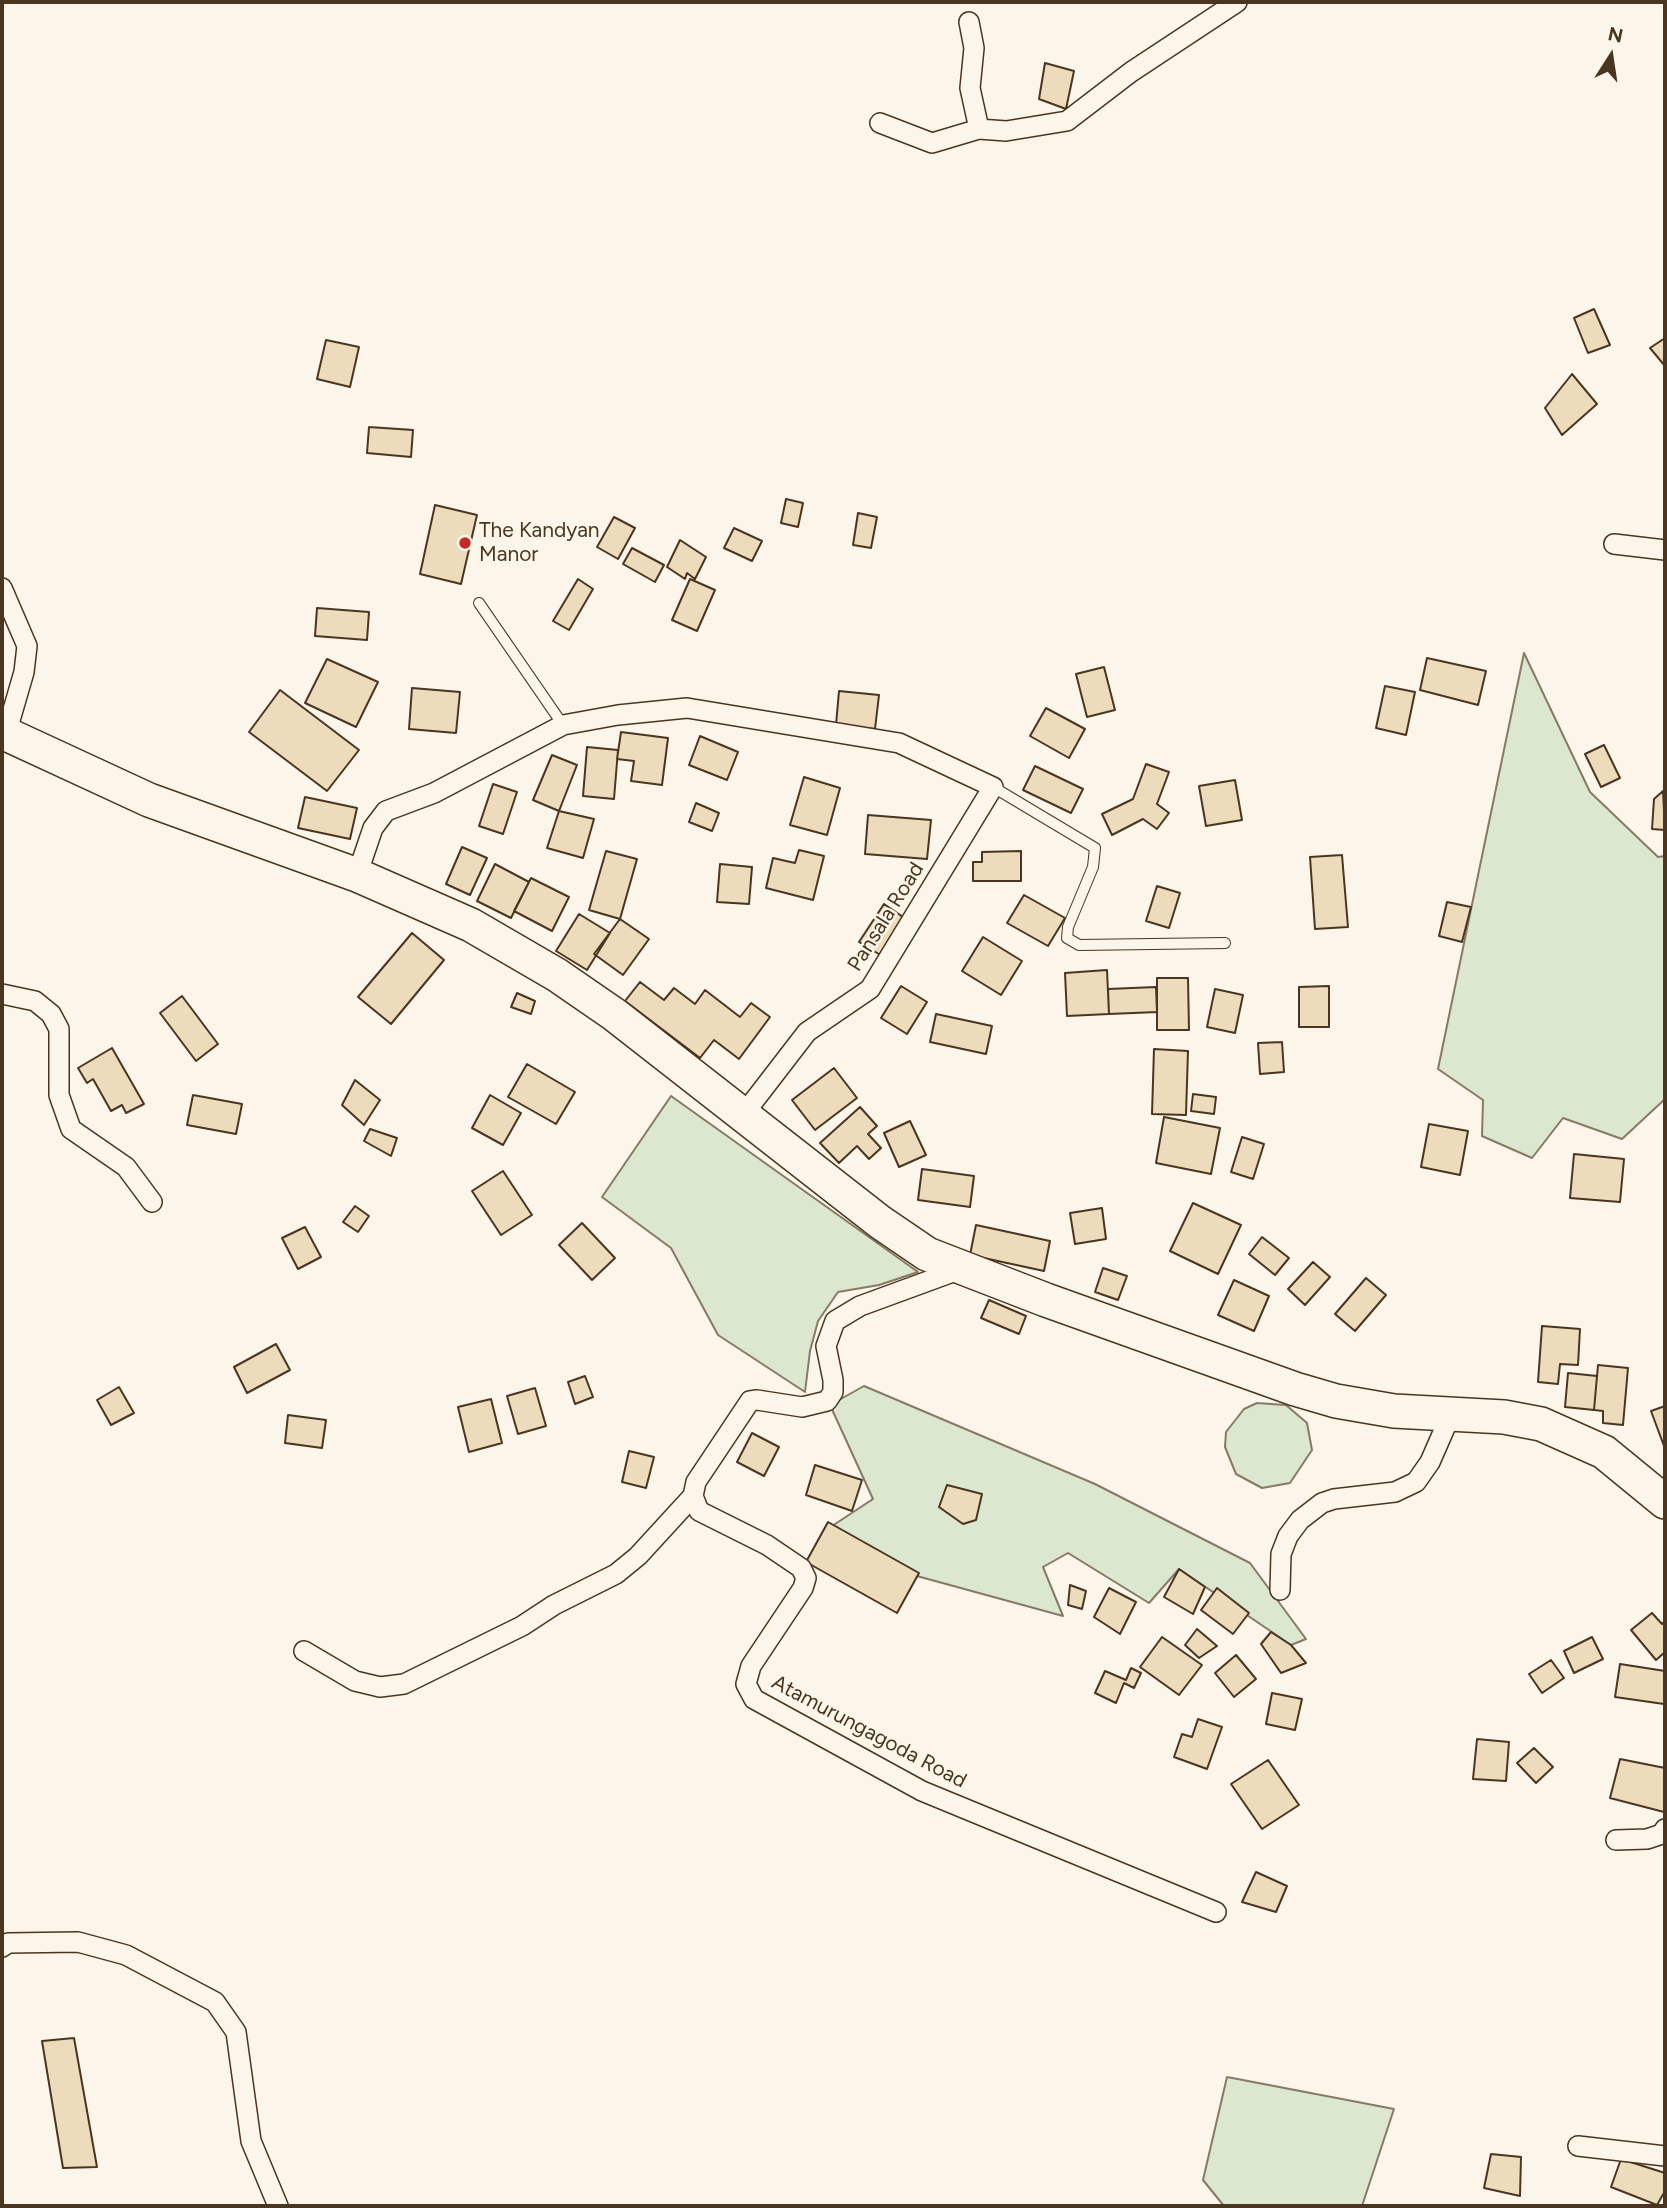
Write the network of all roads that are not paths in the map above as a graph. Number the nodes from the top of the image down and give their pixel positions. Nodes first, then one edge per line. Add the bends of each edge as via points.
1 (1237, 2) edge
2 (969, 22) dead end
3 (880, 123) dead end
4 (979, 129) junction
5 (1614, 544) dead end
6 (1665, 550) edge
7 (2, 588) edge
8 (479, 603) dead end
9 (564, 725) junction
10 (4, 733) edge
11 (993, 788) junction
12 (357, 875) junction
13 (1225, 943) dead end
14 (2, 994) edge
15 (743, 1115) junction
16 (152, 1202) dead end
17 (961, 1269) junction
18 (1451, 1414) junction
19 (693, 1496) junction
20 (1665, 1502) edge
21 (1280, 1590) dead end
22 (304, 1651) dead end
23 (1665, 1829) edge
24 (1616, 1840) dead end
25 (1216, 1912) dead end
26 (2, 1947) edge
27 (1578, 2146) dead end
28 (1665, 2157) edge
29 (278, 2206) edge

1 - 4 street via 1067,121 1006,131
2 - 4 street via 974,48 970,88
3 - 4 street via 932,144
5 - 6 street
7 - 10 street via 27,646 24,672
8 - 9 lane
9 - 11 street via 687,708 899,743
9 - 12 street via 434,793 386,811 373,828
10 - 12 highway via 149,800
11 - 13 lane via 1096,848 1067,938 1079,945
11 - 15 street, Pansala Road via 870,989 807,1032
12 - 15 highway via 471,925 557,975
14 - 16 street via 35,1001 51,1014 59,1029 59,1095 71,1129 126,1167
15 - 17 highway via 880,1222 927,1254
17 - 18 highway via 1295,1389 1364,1406
17 - 19 street via 860,1306 835,1321 826,1346 833,1380 827,1401 802,1407 750,1402 696,1482
18 - 20 highway via 1524,1421 1585,1442 1624,1466
18 - 21 street via 1416,1482 1395,1492 1334,1499 1300,1520 1281,1554
19 - 22 street via 616,1574 404,1684 380,1687 355,1681
19 - 25 street, Atamurungagoda Road via 699,1511 767,1545 800,1568 806,1578 751,1666 746,1684 754,1699 922,1791
23 - 24 street via 1647,1839
26 - 29 street via 8,1943 78,1942 126,1955 215,2003 236,2032 251,2141
27 - 28 street

